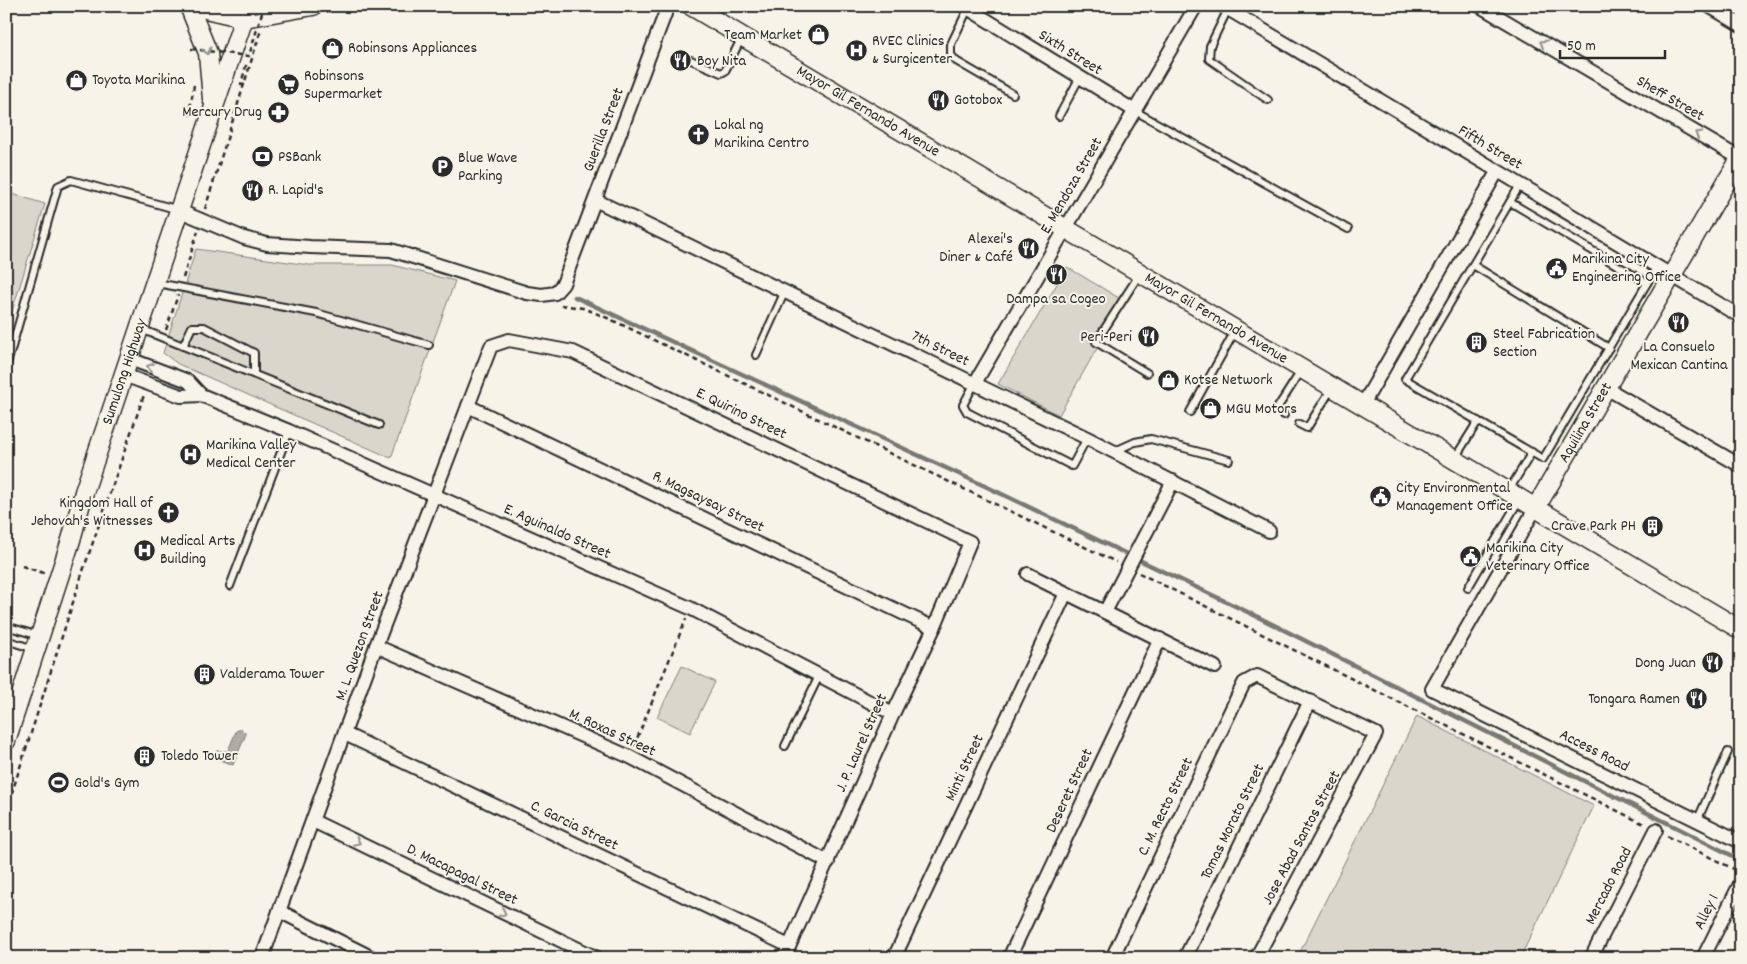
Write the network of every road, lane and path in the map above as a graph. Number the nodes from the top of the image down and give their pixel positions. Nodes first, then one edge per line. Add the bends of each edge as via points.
1 (191, 6) edge
2 (668, 6) edge
3 (691, 6) edge
4 (1196, 6) edge
5 (1480, 6) edge
6 (1709, 6) edge
7 (309, 7) edge
8 (966, 8) edge
9 (1226, 8) edge
10 (266, 9) edge
11 (246, 12) edge
12 (1741, 25) edge
13 (743, 36) junction
14 (191, 49) dead end
15 (249, 56) junction
16 (691, 60) dead end
17 (1080, 77) junction
18 (195, 82) dead end
19 (244, 85) junction
20 (1013, 94) dead end
21 (1268, 100) dead end
22 (1135, 111) junction
23 (1059, 116) dead end
24 (210, 121) junction
25 (1740, 158) edge
26 (1497, 172) junction
27 (1520, 185) junction
28 (595, 200) junction
29 (1510, 202) junction
30 (206, 207) dead end
31 (180, 211) junction
32 (1065, 229) junction
33 (1348, 229) dead end
34 (198, 231) dead end
35 (1473, 265) junction
36 (1664, 272) junction
37 (1140, 274) junction
38 (155, 282) junction
39 (1647, 283) junction
40 (180, 287) junction
41 (784, 291) junction
42 (560, 305) dead end
43 (569, 305) dead end
44 (1741, 317) edge
45 (140, 328) junction
46 (1235, 331) junction
47 (164, 338) junction
48 (429, 345) dead end
49 (183, 346) junction
50 (491, 346) joint
51 (1609, 348) junction
52 (756, 355) dead end
53 (127, 367) junction
54 (6, 368) edge
55 (1302, 370) junction
56 (1148, 373) dead end
57 (171, 374) junction
58 (254, 374) junction
59 (975, 383) junction
60 (148, 384) junction
61 (1332, 388) junction
62 (1606, 388) junction
63 (164, 391) junction
64 (201, 395) junction
65 (468, 406) junction
66 (1362, 406) junction
67 (1190, 412) dead end
68 (1284, 415) dead end
69 (1478, 421) junction
70 (1298, 424) dead end
71 (379, 425) dead end
72 (289, 431) junction
73 (1087, 438) junction
74 (1114, 452) junction
75 (1532, 452) junction
76 (1229, 460) dead end
77 (1454, 461) junction
78 (1741, 466) edge
79 (1173, 480) junction
80 (434, 495) junction
81 (1513, 496) junction
82 (1535, 509) junction
83 (1269, 531) dead end
84 (970, 542) joint
85 (22, 566) dead end
86 (1028, 574) dead end
87 (59, 577) junction
88 (230, 586) dead end
89 (1468, 588) dead end
90 (1066, 593) junction
91 (690, 608) junction
92 (1105, 612) junction
93 (6, 626) edge
94 (934, 628) junction
95 (1741, 630) edge
96 (1160, 639) junction
97 (6, 640) edge
98 (38, 643) junction
99 (376, 646) junction
100 (1216, 668) dead end
101 (819, 676) junction
102 (1432, 689) joint
103 (1310, 702) junction
104 (892, 714) junction
105 (345, 734) junction
106 (6, 741) edge
107 (785, 746) dead end
108 (1728, 752) dead end
109 (630, 757) junction
110 (6, 811) edge
111 (313, 821) junction
112 (1697, 821) junction
113 (1656, 830) joint
114 (1741, 842) edge
115 (828, 862) junction
116 (1741, 872) edge
117 (1741, 882) edge
118 (279, 911) junction
119 (786, 952) edge
120 (262, 958) edge
121 (373, 958) edge
122 (598, 958) edge
123 (894, 958) edge
124 (1009, 958) edge
125 (1112, 958) edge
126 (1185, 958) edge
127 (1256, 958) edge
128 (1592, 958) edge
129 (1703, 958) edge

1 - 11 street
1 - 24 street via 209,59 213,95
2 - 28 street, Guerilla Street
3 - 13 street, Mayor Gil Fernando Avenue
4 - 22 street, E. Mendoza Street
25 -> 5 street, Sheff Street
6 - 12 street
7 - 10 street
8 - 17 street, Sixth Street
8 - 20 lane via 951,44 951,55
9 - 21 lane via 1210,46 1209,59
9 - 26 street, Fifth Street
10 - 11 street
10 - 15 path, bridge
10 - 19 path
11 - 24 street, Sumulong Highway
13 - 16 lane via 721,73
13 - 32 street, Mayor Gil Fernando Avenue
14 - 15 path, bridge
15 - 19 path via 241,84
17 - 22 street, Sixth Street
17 - 23 lane
18 - 24 path via 189,114
19 - 30 path
22 - 32 street, E. Mendoza Street
22 - 33 lane
24 - 31 street, Sumulong Highway
25 - 36 street, Aquilina Street
26 - 27 street, Fifth Street
26 - 66 street
27 - 29 lane
27 - 36 street, Fifth Street
28 - 31 street, Guerilla Street via 563,284 555,293 542,295 391,250 267,244 244,238
28 - 41 street, 7th Street
29 - 35 lane
29 - 39 lane
31 - 38 street, Sumulong Highway
31 - 54 lane via 70,180 58,186
32 - 37 street, Mayor Gil Fernando Avenue
32 - 59 street, E. Mendoza Street
34 - 40 path
35 - 51 lane
35 - 69 lane via 1406,379
36 - 39 lane
36 - 44 street, Fifth Street
36 - 62 street, Aquilina Street
37 - 46 street, Mayor Gil Fernando Avenue
37 - 56 lane via 1096,342
38 - 40 lane
38 - 45 street, Sumulong Highway
39 - 51 lane
40 - 47 path
40 - 48 lane via 316,313
41 - 52 lane
41 - 59 street, 7th Street
42 - 43 path
45 - 47 lane
45 - 53 street, Sumulong Highway
46 - 55 street, Mayor Gil Fernando Avenue
46 - 67 lane
47 - 49 lane
49 - 58 lane
49 - 58 lane via 192,328 204,327 254,353
50 - 65 street, M. L. Quezon Street
50 - 84 street, E. Quirino Street via 509,340 573,352
51 - 75 lane via 1543,459
57 -> 53 street, E. Aguinaldo Street
53 - 60 street, E. Aguinaldo Street
53 - 87 street, Sumulong Highway
55 - 61 street, Mayor Gil Fernando Avenue
55 - 68 lane via 1276,410
57 - 63 lane
57 - 64 street, E. Aguinaldo Street via 188,381
58 - 71 lane
59 - 73 street, 7th Street
59 - 73 lane via 963,405 967,412 994,428 1072,466
60 - 63 street, E. Aguinaldo Street
60 - 110 path via 84,568
61 - 66 street, Mayor Gil Fernando Avenue
61 - 70 lane via 1307,428
62 - 78 street
62 - 82 street, Aquilina Street
63 - 64 street, E. Aguinaldo Street via 180,396
64 - 72 street, E. Aguinaldo Street
65 - 80 street, M. L. Quezon Street
65 - 94 street, R. Magsaysay Street
66 - 77 street, Mayor Gil Fernando Avenue
69 - 75 lane
69 - 77 lane
72 - 80 street, E. Aguinaldo Street
72 - 88 lane
73 - 74 street, 7th Street
74 - 76 lane via 1135,442 1152,439
74 - 79 street, 7th Street
75 - 81 lane
77 - 81 street, Mayor Gil Fernando Avenue
79 - 83 street, 7th Street
79 - 92 street
80 - 91 street, E. Aguinaldo Street
80 - 99 street, M. L. Quezon Street
81 - 82 street, Mayor Gil Fernando Avenue
81 - 89 lane
82 - 95 street, Mayor Gil Fernando Avenue
82 - 102 street, Aquilina Street
84 - 94 street, J. P. Laurel Street
85 - 87 path
86 - 90 street
87 - 98 street, Sumulong Highway
90 - 92 street
90 - 123 street, Minti Street
91 - 101 street, E. Aguinaldo Street
91 - 109 path
92 - 96 street
93 - 98 lane
94 - 104 street, J. P. Laurel Street
96 - 100 street
96 - 124 street, Deseret Street
97 - 98 lane
98 - 106 street, Sumulong Highway
99 - 105 street, M. L. Quezon Street
99 - 109 street, M. Roxas Street
101 - 104 street, E. Aguinaldo Street
101 - 107 lane
102 - 112 street, Access Road
103 - 125 street, C. M. Recto Street via 1257,676 1244,683
103 - 126 street, Tomas Morato Street
103 - 127 street, Jose Abad Santos Street via 1376,734
104 - 115 street, J. P. Laurel Street
105 - 111 street, M. L. Quezon Street
105 - 119 street, C. Garcia Street
108 - 112 lane
109 - 115 street, M. Roxas Street
111 - 118 street, M. L. Quezon Street
111 -> 122 street, D. Macapagal Street
112 - 114 street, Access Road
113 - 116 path
113 - 128 street, Mercado Road
115 - 119 street, J. P. Laurel Street
117 - 129 street, Alley 1
118 - 120 street, M. L. Quezon Street
118 - 121 street

